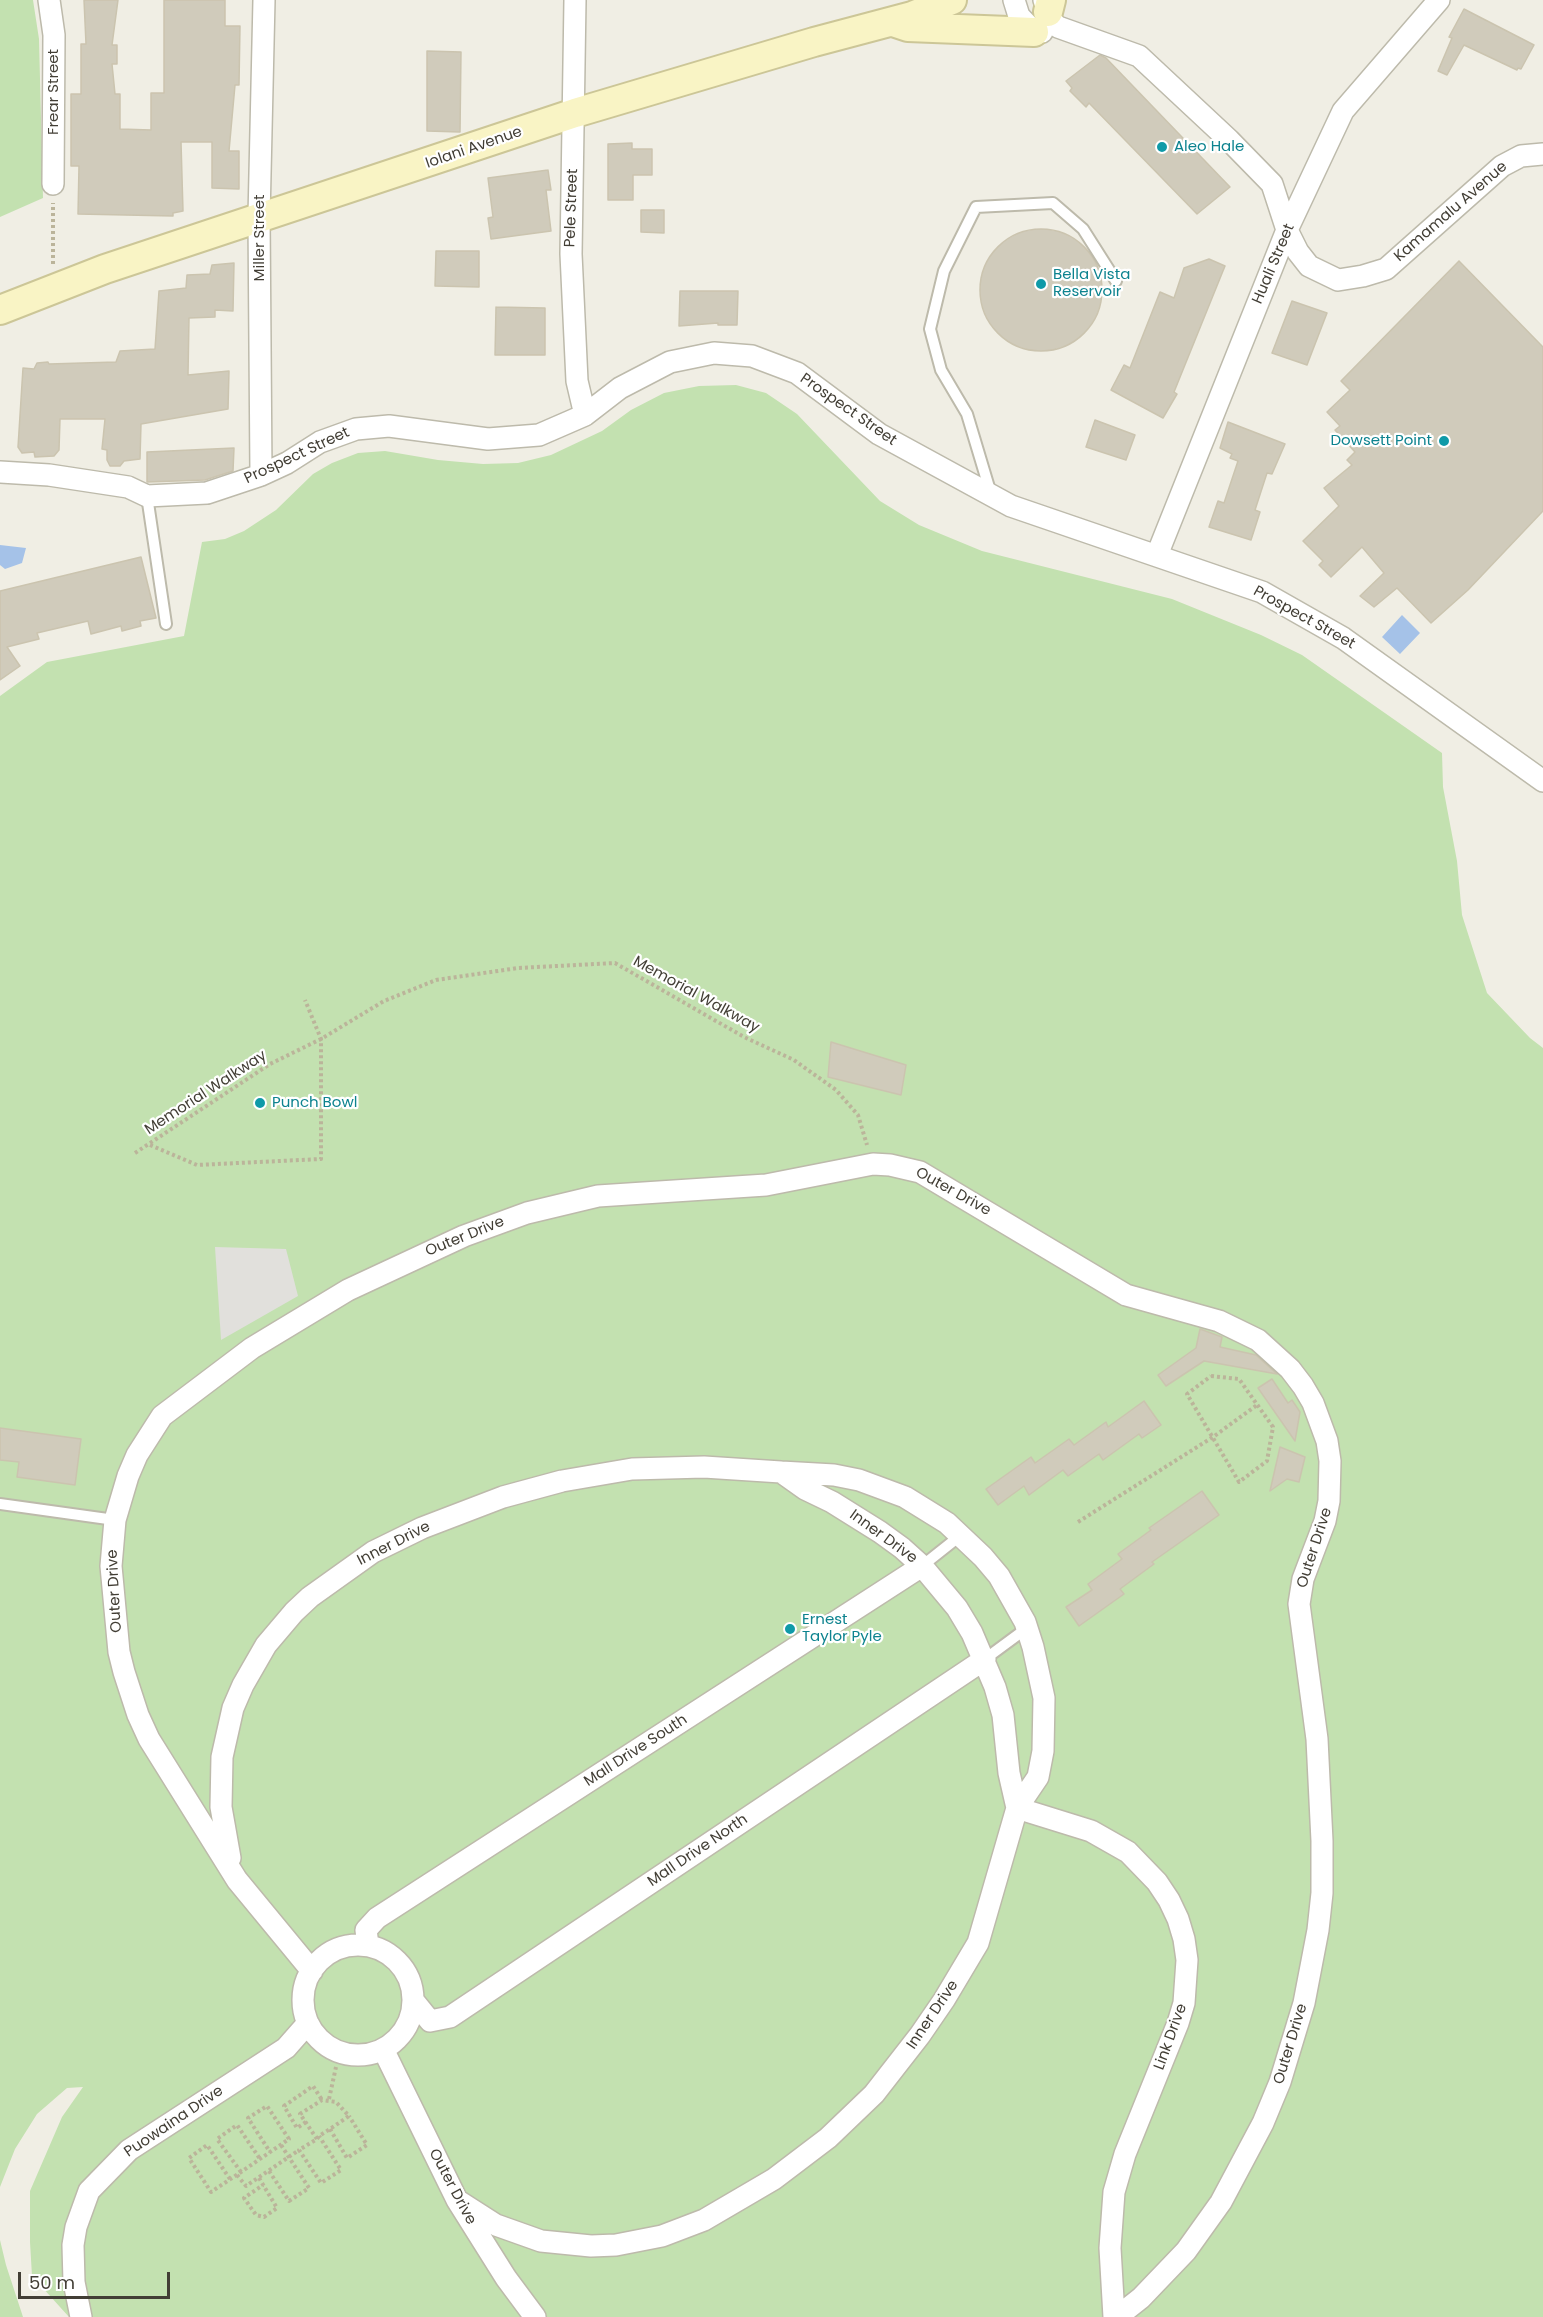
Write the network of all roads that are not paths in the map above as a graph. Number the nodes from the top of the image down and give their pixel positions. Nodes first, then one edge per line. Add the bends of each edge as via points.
1 (49, 0) edge
2 (264, 0) edge
3 (575, 0) edge
4 (952, 0) edge
5 (1014, 0) edge
6 (1439, 0) edge
7 (1044, 11) edge
8 (891, 21) junction
9 (575, 114) junction
10 (1543, 154) edge
11 (54, 184) road end
12 (260, 217) junction
13 (1287, 230) junction
14 (1116, 281) dead end
15 (0, 310) edge
16 (585, 415) junction
17 (0, 472) edge
18 (261, 475) junction
19 (147, 496) junction
20 (992, 497) junction
21 (1157, 555) junction
22 (166, 624) dead end
23 (1543, 781) edge
24 (781, 1472) junction
25 (0, 1504) edge
26 (115, 1520) junction
27 (961, 1535) junction
28 (922, 1566) junction
29 (1027, 1628) junction
30 (985, 1659) junction
31 (1017, 1808) junction
32 (237, 1880) junction
33 (368, 1946) junction
34 (312, 1971) junction
35 (413, 2000) junction
36 (308, 2023) junction
37 (383, 2049) junction
38 (457, 2200) junction
39 (81, 2317) edge
40 (535, 2317) edge
41 (1115, 2317) edge

1 - 11 street, Frear Street via 54,35
2 - 12 street, Miller Street
3 - 9 street, Pele Street
4 - 8 main road, Iolani Avenue
5 - 7 street via 1019,16
6 - 13 street, Huali Street via 1343,111
7 - 8 main road via 909,27
7 - 13 street, Kamamalu Avenue via 1079,34 1140,56 1272,184
8 - 9 main road, Iolani Avenue
9 - 12 main road, Iolani Avenue
9 - 16 street, Pele Street via 571,254 577,381
10 - 13 street, Kamamalu Avenue via 1521,156 1502,166 1386,269 1363,276 1338,279 1310,266
12 - 15 main road, Iolani Avenue
12 - 18 street, Miller Street
13 - 21 street, Huali Street
14 - 20 lane via 1083,229 1053,203 976,207 944,271 930,329 941,370 967,414
16 - 18 street, Prospect Street via 539,435 488,439 389,426 356,429 320,442
16 - 20 street, Prospect Street via 620,388 670,362 714,353 752,356 797,373 879,434
17 - 19 street, Prospect Street via 118,486
18 - 19 street, Prospect Street via 207,493
19 - 22 lane
20 - 21 street, Prospect Street
21 - 23 street, Prospect Street via 1262,592 1344,638
24 - 27 street via 834,1475 882,1487 927,1509
24 - 28 street, Inner Drive via 880,1532
24 - 32 street, Inner Drive via 656,1468 562,1481 503,1497 422,1528 373,1552 330,1581 294,1612 266,1645 234,1708 222,1757 221,1808
25 - 26 lane
26 - 32 street, Outer Drive via 111,1566 119,1652 129,1691 149,1739
26 - 41 street, Outer Drive via 137,1455 162,1416 252,1348 388,1269 498,1223 582,1198 766,1185 873,1164 906,1167 934,1178 1126,1294 1219,1321 1258,1340 1290,1368 1303,1386 1327,1441 1330,1461 1325,1521 1305,1573 1299,1604 1317,1739 1322,1841 1318,1930 1304,2003 1263,2123 1221,2202 1186,2251 1141,2298
27 - 28 lane
27 - 29 street via 999,1576
28 - 30 street, Inner Drive via 957,1608
28 - 33 street, Mall Drive South via 377,1918 366,1930
29 - 30 lane
29 - 31 street via 1040,1672 1044,1724 1038,1777
30 - 31 street, Inner Drive via 1003,1715
30 - 35 street, Mall Drive North via 450,2017 429,2021
31 - 38 street, Inner Drive via 978,1943 944,2000 895,2069 859,2110 774,2179 693,2225 662,2236 591,2247 541,2241 496,2225
31 - 41 street, Link Drive via 1091,1832 1128,1852 1169,1899 1184,1939 1184,2002 1114,2192 1110,2248
32 - 34 street, Outer Drive
33 - 34 street via 336,1949
33 - 35 street via 395,1959 408,1978
34 - 36 street via 304,1996
35 - 37 street via 405,2029
36 - 37 street via 321,2041 340,2052 362,2055
36 - 39 street, Puowaina Drive via 286,2048 129,2150 89,2191 74,2246 74,2282
37 - 38 street, Outer Drive
38 - 40 street, Outer Drive

